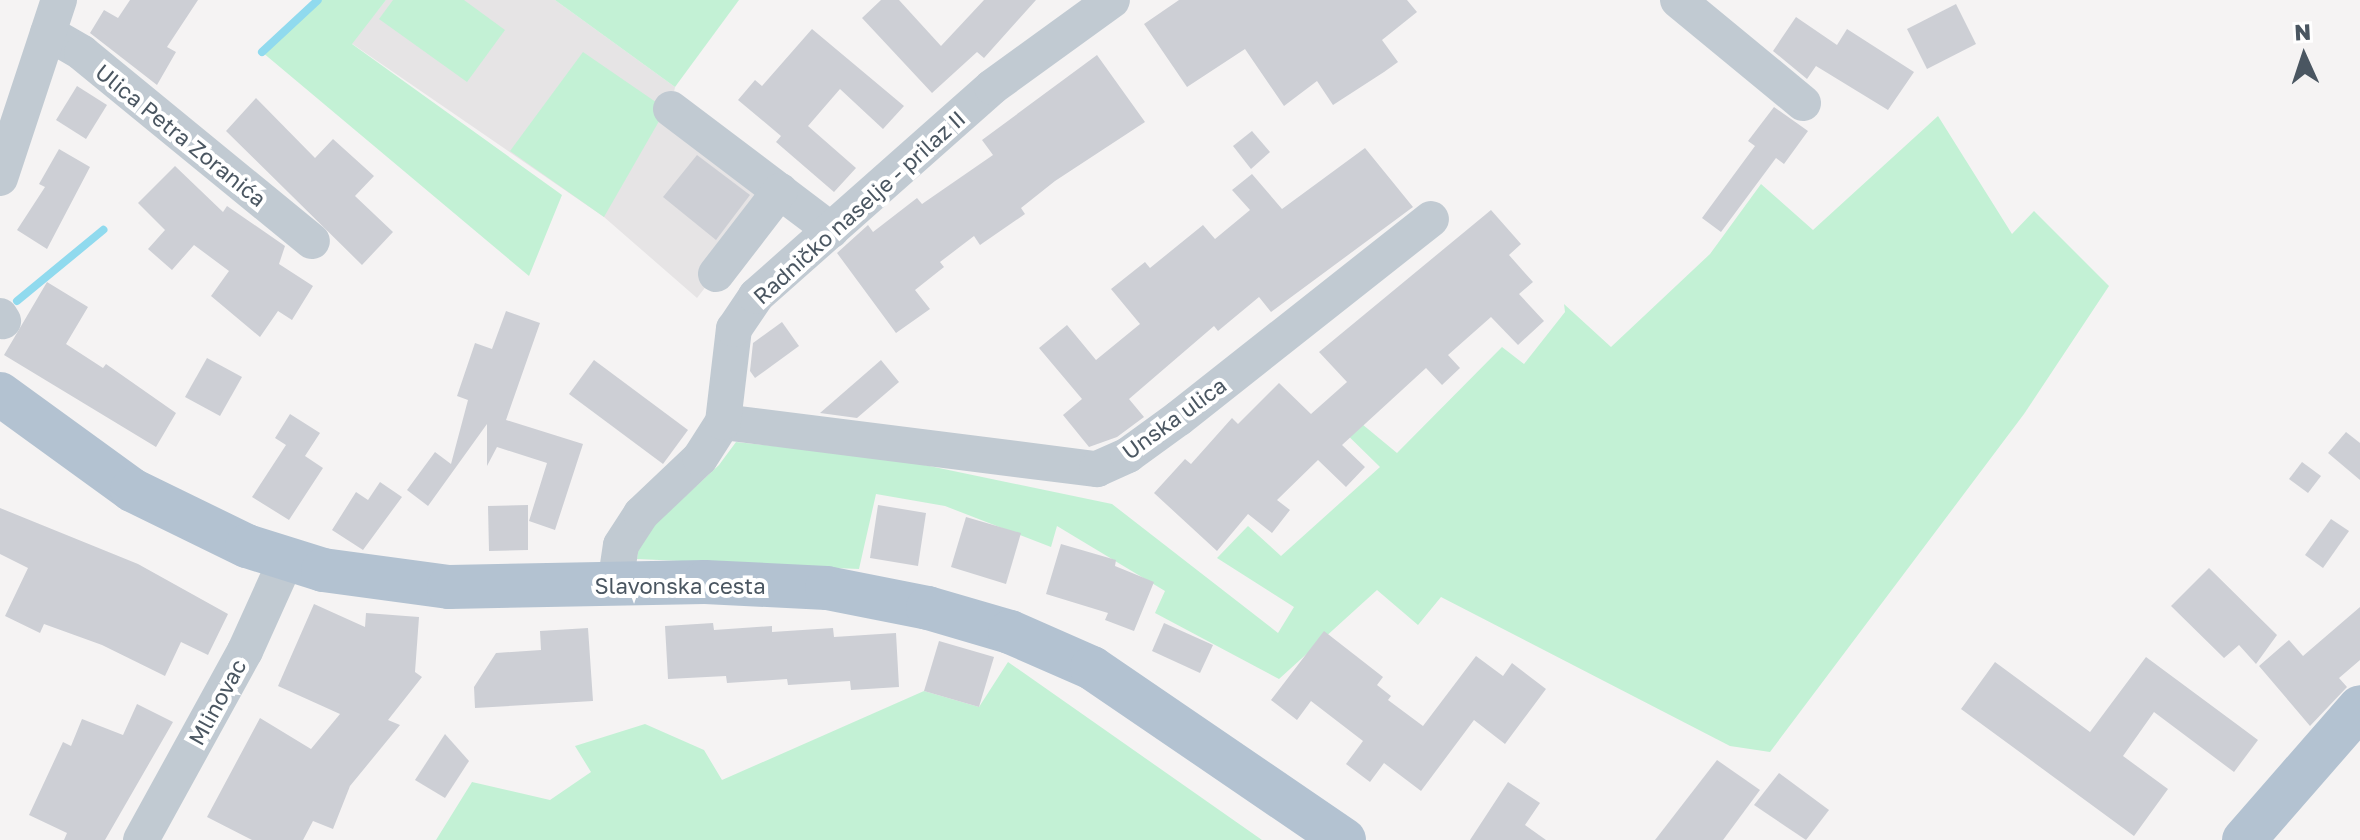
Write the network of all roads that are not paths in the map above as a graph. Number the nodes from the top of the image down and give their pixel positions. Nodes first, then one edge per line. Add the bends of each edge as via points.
1 (1112, 0) edge
2 (1678, 0) edge
3 (53, 17) edge
4 (1803, 103) dead end
5 (671, 109) dead end
6 (0, 178) edge
7 (780, 191) junction
8 (1431, 219) dead end
9 (831, 230) junction
10 (312, 241) dead end
11 (716, 274) dead end
12 (0, 394) edge
13 (723, 422) junction
14 (286, 560) junction
15 (615, 585) junction
16 (2360, 707) edge
17 (141, 840) edge
18 (1344, 840) edge
19 (2244, 840) edge

1 - 9 street, Radničko naselje - prilaz II via 992,87
2 - 4 street
3 - 6 street
3 - 10 street, Ulica Petra Zoranića via 82,53
5 - 7 street
7 - 9 street
7 - 11 street
8 - 13 street, Unska ulica via 1179,418 1128,455 1097,469
9 - 13 street, Radničko naselje - prilaz II via 756,296 734,329
12 - 14 main road, Slavonska cesta via 132,490 207,529
13 - 15 street, Radničko naselje - prilaz II via 700,458 641,514 621,545
14 - 15 main road, Slavonska cesta via 380,580 449,587
14 - 17 street, Mlinovac via 245,651
15 - 18 main road, Slavonska cesta via 827,588 928,608 1010,632 1092,668
16 - 19 main road

